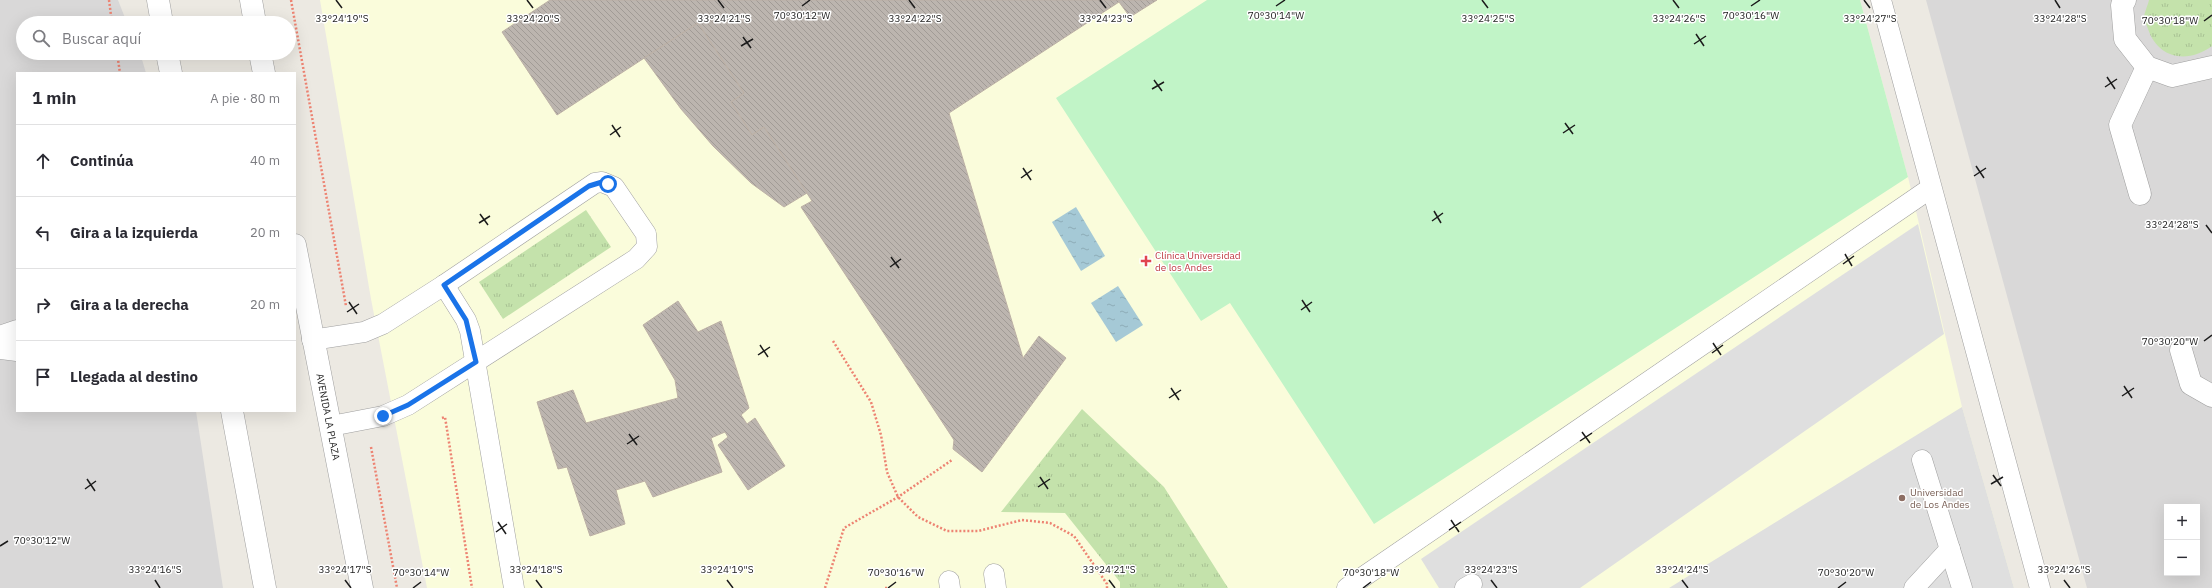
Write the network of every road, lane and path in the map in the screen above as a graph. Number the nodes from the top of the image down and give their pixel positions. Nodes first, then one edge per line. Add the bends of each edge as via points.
1 (108, 0) edge
2 (158, 0) edge
3 (251, 0) edge
4 (291, 0) edge
5 (1881, 0) edge
6 (2124, 0) edge
7 (111, 16) edge
8 (161, 16) edge
9 (254, 16) edge
10 (294, 16) edge
11 (296, 28) edge
12 (118, 60) edge
13 (168, 60) edge
14 (261, 60) edge
15 (2147, 67) junction
16 (2212, 67) edge
17 (120, 72) edge
18 (171, 72) edge
19 (264, 72) edge
20 (1931, 188) junction
21 (2140, 194) dead end
22 (296, 251) edge
23 (444, 285) junction
24 (296, 320) edge
25 (16, 331) edge
26 (351, 334) junction
27 (0, 337) edge
28 (312, 340) junction
29 (833, 341) dead end
30 (0, 348) edge
31 (16, 350) edge
32 (2181, 350) dead end
33 (476, 362) junction
34 (2212, 396) edge
35 (232, 412) edge
36 (437, 419) dead end
37 (366, 420) junction
38 (331, 426) junction
39 (952, 460) dead end
40 (1922, 460) dead end
41 (898, 496) junction
42 (1950, 549) junction
43 (265, 588) edge
44 (362, 588) edge
45 (397, 588) edge
46 (472, 588) edge
47 (514, 588) edge
48 (825, 588) edge
49 (1107, 588) edge
50 (1347, 588) edge
51 (1914, 588) edge
52 (1962, 588) edge
53 (2040, 588) edge

1 - 7 path
2 - 8 street
3 - 9 street
4 - 10 path
5 - 20 lane
6 - 15 street via 2122,5 2125,39
11 - 26 path
12 - 17 path
13 - 18 street
14 - 19 street
15 - 16 street via 2172,76
15 - 21 street via 2120,125
20 - 50 lane
20 - 53 lane
22 - 28 street, AVENIDA LA PLAZA
23 - 26 lane via 383,324
23 - 33 lane via 466,320
23 - 33 lane via 595,183 602,182 614,186 646,234 646,247 636,259
24 - 28 street
25 - 27 street
26 - 28 lane
28 - 38 street, AVENIDA LA PLAZA
29 - 41 path via 871,402 881,435 887,472
30 - 31 street
32 - 34 street via 2191,384
33 - 37 lane via 408,405
33 - 47 lane
35 - 43 street
36 - 46 path via 445,417
37 - 38 lane
37 - 45 path
38 - 44 street, AVENIDA LA PLAZA
39 - 41 path
40 - 42 lane
41 - 48 path via 844,528
41 - 49 path via 918,517 948,531 978,531 1022,520 1050,523 1074,536 1107,584
42 - 51 lane
42 - 52 lane

